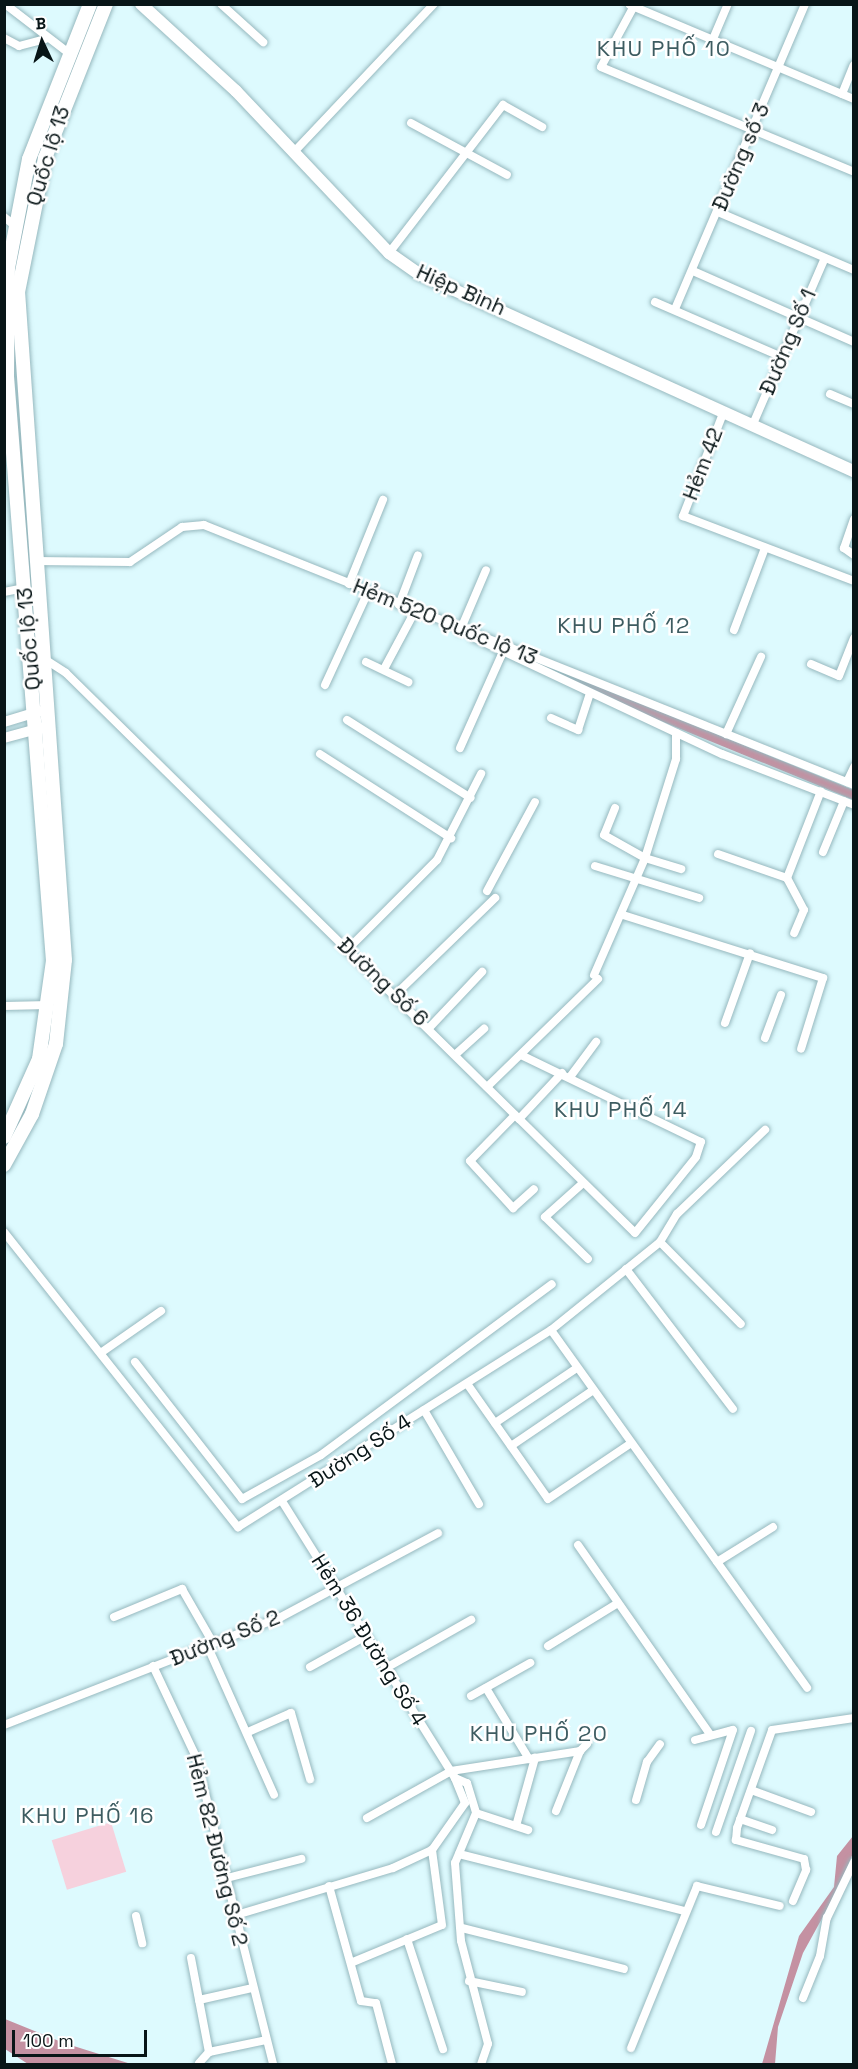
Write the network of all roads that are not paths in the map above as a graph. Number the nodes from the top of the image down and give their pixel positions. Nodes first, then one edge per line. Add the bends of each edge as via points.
1 (5, 4) edge
2 (90, 4) edge
3 (106, 4) edge
4 (141, 4) edge
5 (221, 4) edge
6 (434, 4) edge
7 (728, 4) edge
8 (805, 4) edge
9 (635, 6) edge
10 (4, 38) edge
11 (45, 39) junction
12 (713, 39) junction
13 (263, 42) dead end
14 (70, 54) junction
15 (854, 65) edge
16 (779, 67) junction
17 (842, 94) junction
18 (854, 99) edge
19 (411, 123) dead end
20 (542, 126) dead end
21 (753, 129) junction
22 (293, 153) junction
23 (468, 153) junction
24 (854, 172) edge
25 (507, 175) dead end
26 (718, 212) junction
27 (9, 221) edge
28 (389, 253) junction
29 (824, 260) junction
30 (854, 270) edge
31 (693, 271) junction
32 (656, 302) dead end
33 (5, 308) edge
34 (675, 309) junction
35 (798, 318) junction
36 (854, 342) edge
37 (782, 357) junction
38 (830, 394) dead end
39 (854, 404) edge
40 (724, 411) junction
41 (753, 424) junction
42 (854, 471) edge
43 (383, 500) dead end
44 (854, 519) edge
45 (765, 548) junction
46 (418, 555) dead end
47 (854, 555) edge
48 (35, 561) junction
49 (486, 570) dead end
50 (854, 581) edge
51 (349, 584) junction
52 (24, 588) junction
53 (4, 592) edge
54 (368, 592) junction
55 (399, 605) junction
56 (415, 611) junction
57 (734, 630) dead end
58 (460, 631) junction
59 (471, 635) junction
60 (854, 638) edge
61 (502, 654) junction
62 (761, 657) dead end
63 (42, 658) junction
64 (366, 662) dead end
65 (811, 664) dead end
66 (384, 669) junction
67 (408, 682) dead end
68 (325, 685) dead end
69 (590, 693) junction
70 (41, 711) junction
71 (551, 718) dead end
72 (347, 720) dead end
73 (4, 722) edge
74 (42, 727) junction
75 (676, 733) junction
76 (726, 734) junction
77 (4, 738) edge
78 (460, 748) dead end
79 (320, 754) dead end
80 (854, 767) edge
81 (481, 774) dead end
82 (850, 784) edge
83 (821, 791) junction
84 (471, 798) junction
85 (844, 801) junction
86 (535, 802) dead end
87 (854, 805) edge
88 (615, 808) dead end
89 (452, 838) junction
90 (823, 852) dead end
91 (718, 854) dead end
92 (645, 858) junction
93 (595, 866) dead end
94 (681, 869) dead end
95 (787, 878) junction
96 (636, 880) junction
97 (487, 891) dead end
98 (495, 898) dead end
99 (699, 898) dead end
100 (623, 915) junction
101 (794, 933) dead end
102 (348, 949) junction
103 (750, 953) junction
104 (482, 972) dead end
105 (781, 995) dead end
106 (394, 996) junction
107 (50, 1005) junction
108 (4, 1006) edge
109 (725, 1023) dead end
110 (430, 1027) junction
111 (484, 1029) dead end
112 (765, 1038) dead end
113 (596, 1042) dead end
114 (801, 1049) dead end
115 (456, 1054) junction
116 (523, 1056) junction
117 (566, 1075) junction
118 (487, 1087) junction
119 (517, 1117) junction
120 (765, 1130) dead end
121 (4, 1137) edge
122 (4, 1165) edge
123 (583, 1183) junction
124 (534, 1189) dead end
125 (4, 1232) edge
126 (660, 1242) junction
127 (588, 1259) dead end
128 (626, 1269) junction
129 (552, 1284) dead end
130 (161, 1311) dead end
131 (741, 1324) dead end
132 (551, 1330) junction
133 (102, 1352) junction
134 (135, 1362) dead end
135 (577, 1368) junction
136 (468, 1384) junction
137 (592, 1391) junction
138 (733, 1409) dead end
139 (424, 1410) junction
140 (495, 1423) junction
141 (630, 1444) junction
142 (511, 1446) junction
143 (198, 1448) junction
144 (183, 1456) junction
145 (283, 1503) junction
146 (479, 1504) dead end
147 (773, 1527) dead end
148 (438, 1533) dead end
149 (578, 1545) dead end
150 (717, 1562) junction
151 (336, 1586) junction
152 (618, 1603) junction
153 (114, 1617) dead end
154 (471, 1620) dead end
155 (366, 1636) junction
156 (210, 1644) junction
157 (548, 1646) dead end
158 (530, 1663) dead end
159 (153, 1666) junction
160 (310, 1667) dead end
161 (386, 1668) junction
162 (486, 1688) junction
163 (807, 1688) dead end
164 (471, 1696) dead end
165 (854, 1718) edge
166 (4, 1725) edge
167 (750, 1731) dead end
168 (248, 1732) junction
169 (710, 1734) junction
170 (695, 1740) dead end
171 (660, 1744) dead end
172 (532, 1758) junction
173 (453, 1774) junction
174 (310, 1779) dead end
175 (751, 1790) junction
176 (274, 1796) dead end
177 (636, 1800) dead end
178 (556, 1811) dead end
179 (811, 1812) dead end
180 (476, 1813) junction
181 (367, 1818) dead end
182 (740, 1819) junction
183 (701, 1825) dead end
184 (516, 1826) junction
185 (528, 1830) dead end
186 (772, 1830) dead end
187 (716, 1832) dead end
188 (432, 1850) junction
189 (459, 1854) junction
190 (302, 1859) dead end
191 (854, 1862) edge
192 (223, 1879) junction
193 (329, 1886) junction
194 (793, 1901) dead end
195 (780, 1906) dead end
196 (684, 1911) junction
197 (136, 1916) dead end
198 (233, 1916) junction
199 (462, 1928) junction
200 (407, 1939) junction
201 (142, 1943) dead end
202 (191, 1958) dead end
203 (353, 1962) junction
204 (624, 1969) dead end
205 (469, 1981) junction
206 (252, 1988) junction
207 (522, 1992) dead end
208 (803, 1998) dead end
209 (199, 2000) junction
210 (266, 2040) junction
211 (631, 2048) dead end
212 (443, 2049) dead end
213 (209, 2052) junction
214 (199, 2062) dead end
215 (273, 2064) edge
216 (393, 2064) edge
217 (482, 2064) edge

1 - 11 street
2 - 14 highway, Quốc lộ 13
3 - 48 highway, Quốc lộ 13 via 45,158 18,292
4 - 22 main road, Hiệp Bình via 236,91
5 - 13 street
6 - 22 street
7 - 12 street
8 - 16 street, Đường số 3
9 - 12 street
9 - 21 street via 601,67
10 - 11 street via 19,46
11 - 14 street
12 - 16 street
14 - 27 highway, Quốc lộ 13
15 - 17 street
16 - 17 street
16 - 21 street, Đường số 3
17 - 18 street
19 - 23 street
20 - 23 street via 503,105
21 - 24 street
21 - 26 street, Đường số 3
22 - 28 main road, Hiệp Bình
23 - 25 street
23 - 28 street
26 - 29 street
26 - 31 street, Đường số 3
27 - 33 highway, Quốc lộ 13
28 - 40 main road, Hiệp Bình via 419,274
29 - 30 street
29 - 35 street, Đường Số 1
31 - 34 street, Đường số 3
31 - 35 street
32 - 34 street
33 - 52 highway, Quốc lộ 13
34 - 37 street
35 - 36 street
35 - 37 street, Đường Số 1
37 - 41 street, Đường Số 1
38 - 39 street
40 - 41 main road, Hiệp Bình
40 - 45 street, Hẻm 42 via 683,516
41 - 42 main road, Hiệp Bình
43 - 51 street
44 - 47 street via 844,548
45 - 50 street
45 - 57 street
46 - 55 street
48 - 51 street, Hẻm 520 Quốc lộ 13 via 130,562 196,524
48 - 63 highway, Quốc lộ 13
49 - 58 street
51 - 54 street, Hẻm 520 Quốc lộ 13
52 - 53 street
52 - 70 highway, Quốc lộ 13
54 - 55 street, Hẻm 520 Quốc lộ 13
54 - 68 street
55 - 56 street, Hẻm 520 Quốc lộ 13
56 - 58 street, Hẻm 520 Quốc lộ 13
56 - 66 street
58 - 59 street, Hẻm 520 Quốc lộ 13
59 - 61 street
59 - 76 street, Hẻm 520 Quốc lộ 13
60 - 65 street via 839,676
61 - 69 street
61 - 78 street
62 - 76 street
63 - 70 highway, Quốc lộ 13
63 - 102 street, Đường Số 6 via 66,673
64 - 66 street
66 - 67 street
69 - 71 street via 578,730
69 - 75 street
70 - 73 street
70 - 74 highway, Quốc lộ 13
72 - 84 street
74 - 77 street
74 - 107 highway, Quốc lộ 13 via 51,929
74 - 122 highway, Quốc lộ 13 via 64,928 63,1006 43,1086
75 - 83 street
75 - 92 street via 676,759
76 - 82 street, Hẻm 520 Quốc lộ 13
79 - 89 street
80 - 82 street
81 - 84 street
83 - 85 street
83 - 95 street
84 - 89 street
85 - 87 street
85 - 90 street
86 - 97 street
88 - 92 street via 604,835
89 - 102 street via 437,860
91 - 95 street
92 - 94 street
92 - 96 street
93 - 96 street
95 - 101 street via 804,910
96 - 99 street
96 - 100 street
98 - 106 street
100 - 103 street
100 - 116 street via 596,977
102 - 106 street, Đường Số 6
103 - 109 street
103 - 114 street via 825,980
104 - 110 street
105 - 112 street
106 - 110 street, Đường Số 6
107 - 108 street
107 - 121 highway, Quốc lộ 13 via 32,1082
110 - 115 street, Đường Số 6
111 - 115 street
113 - 117 street
115 - 118 street, Đường Số 6
116 - 117 street
116 - 118 street
117 - 119 street
117 - 123 street, Đường Số 6 via 701,1142 696,1157 635,1233
118 - 119 street, Đường Số 6
119 - 123 street, Đường Số 6
119 - 124 street via 470,1161 511,1207
120 - 126 street, Đường Số 4 via 677,1214
123 - 127 street via 545,1217
125 - 133 street, Đường Số 4
126 - 128 street, Đường Số 4
126 - 131 street
128 - 132 street, Đường Số 4
128 - 138 street
129 - 143 street via 321,1455 242,1499
130 - 133 street
132 - 135 street
132 - 136 street, Đường Số 4
133 - 144 street, Đường Số 4
134 - 143 street
135 - 137 street
135 - 140 street
136 - 139 street, Đường Số 4
136 - 140 street
137 - 141 street
137 - 142 street
139 - 145 street, Đường Số 4
139 - 146 street
140 - 142 street
141 - 142 street via 548,1500
141 - 150 street
143 - 144 street
144 - 145 street, Đường Số 4 via 238,1527
145 - 151 street, Hẻm 36 Đường Số 4
147 - 150 street
148 - 151 street, Đường Số 2
149 - 152 street
150 - 163 street
151 - 155 street, Hẻm 36 Đường Số 4
151 - 156 street, Đường Số 2 via 281,1617
152 - 157 street
152 - 169 street
153 - 156 street via 182,1589
154 - 161 street
155 - 160 street
155 - 161 street, Hẻm 36 Đường Số 4
156 - 159 street, Đường Số 2
156 - 168 street
158 - 162 street
159 - 166 street, Đường Số 2
159 - 192 street, Hẻm 82 Đường Số 2 via 196,1757
161 - 173 street, Hẻm 36 Đường Số 4
162 - 164 street
162 - 172 street
165 - 175 street via 772,1730
167 - 187 street
168 - 174 street via 291,1713
168 - 176 street
169 - 170 street
169 - 183 street via 734,1730
171 - 177 street via 647,1762
172 - 173 street
172 - 178 street via 583,1748
172 - 184 street
173 - 180 street, Hẻm 36 Đường Số 4 via 467,1783
173 - 181 street
173 - 188 street, Hẻm 36 Đường Số 4 via 465,1803
175 - 179 street
175 - 182 street
180 - 184 street
180 - 189 street
182 - 186 street
182 - 194 street via 736,1840 806,1862
184 - 185 street
188 - 193 street
188 - 200 street via 442,1925
189 - 196 street
189 - 199 street
190 - 192 street
191 - 208 street via 827,1917 820,1956
192 - 198 street, Hẻm 82 Đường Số 2
193 - 198 street
193 - 203 street
195 - 196 street via 697,1886
196 - 211 street
197 - 201 street
198 - 206 street, Hẻm 82 Đường Số 2
199 - 204 street
199 - 205 street
200 - 203 street
200 - 212 street
202 - 209 street
203 - 216 street via 361,2001 376,2003
205 - 207 street
205 - 217 street via 488,2044
206 - 209 street
206 - 210 street, Hẻm 82 Đường Số 2
209 - 213 street
210 - 213 street
210 - 215 street, Hẻm 82 Đường Số 2
213 - 214 street

